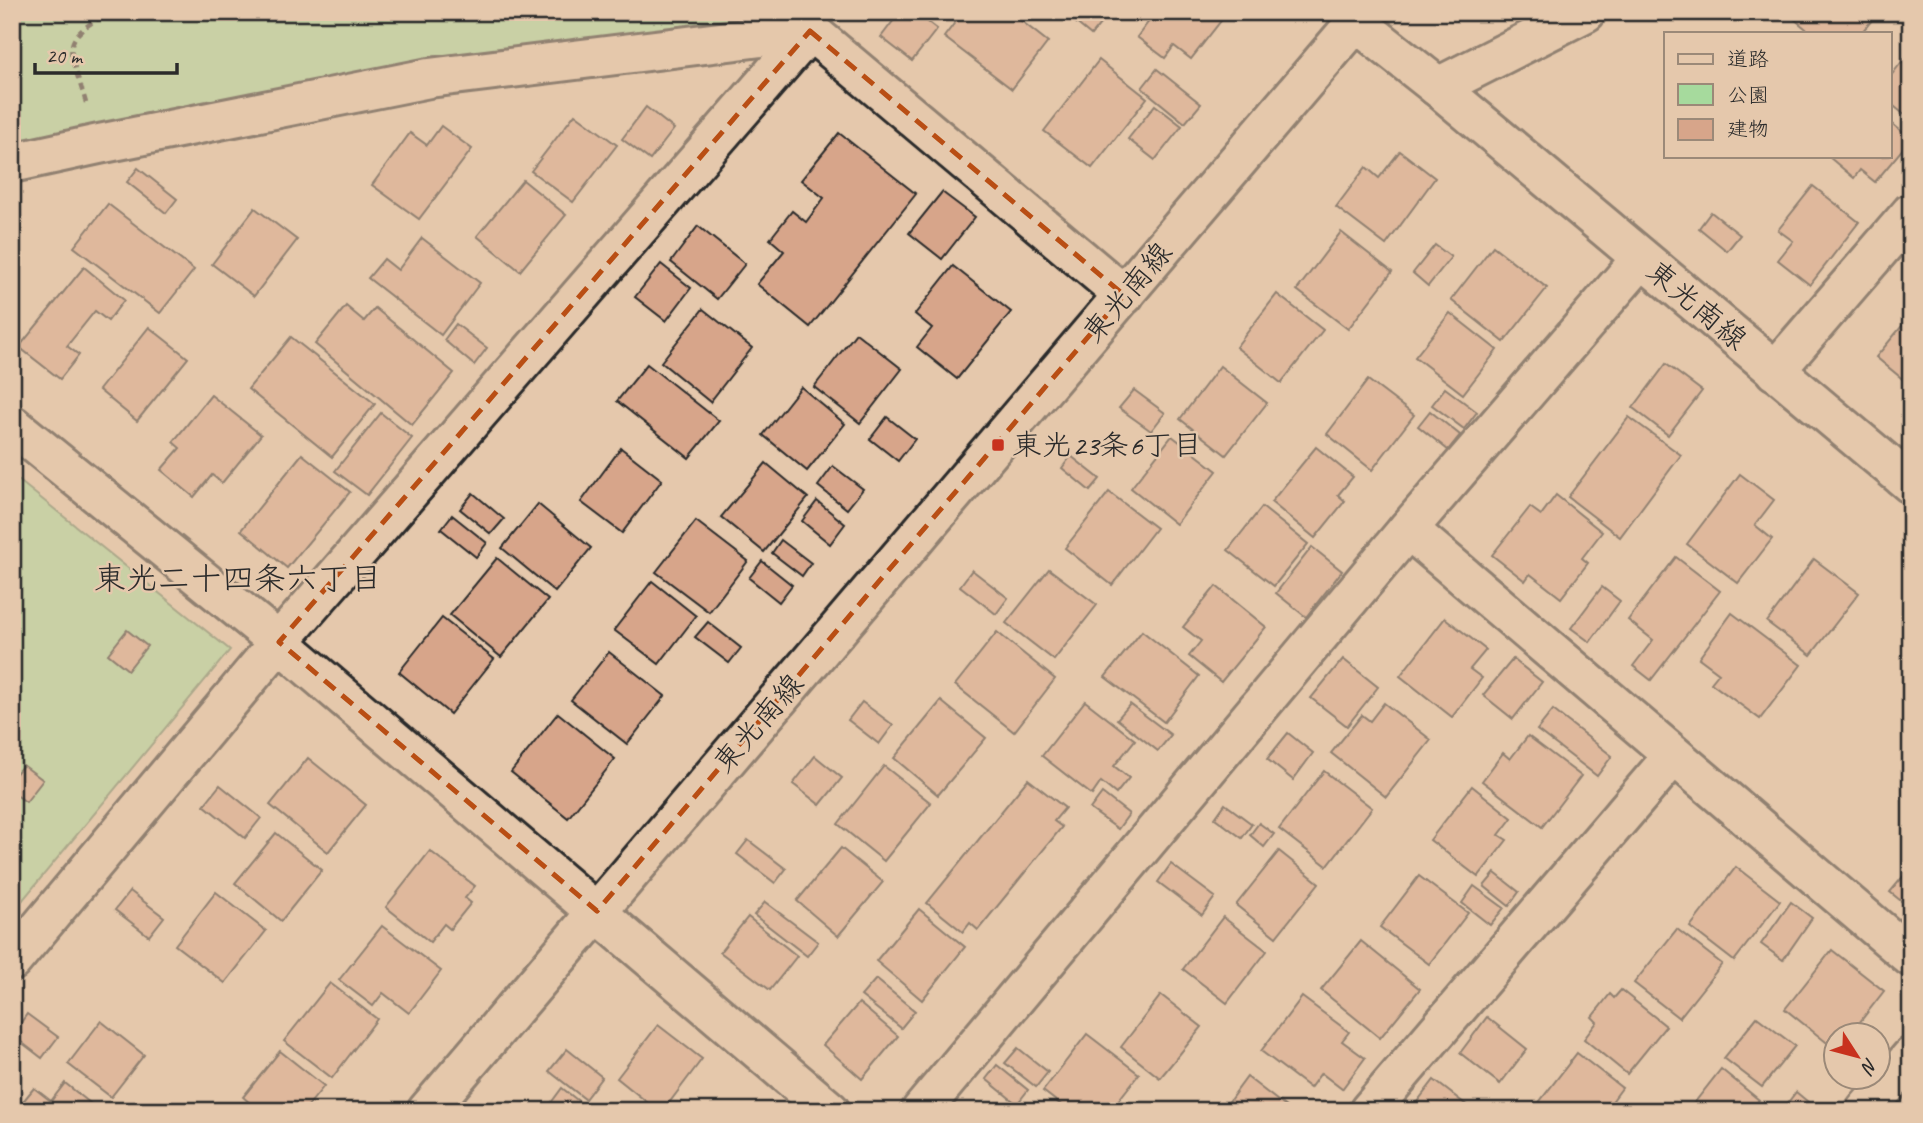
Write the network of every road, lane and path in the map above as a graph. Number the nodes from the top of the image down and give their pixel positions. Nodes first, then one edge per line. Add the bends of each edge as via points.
1 (110, 12) edge
2 (1586, 12) edge
3 (810, 31) junction
4 (1438, 87) junction
5 (99, 144) junction
6 (12, 163) edge
7 (1911, 213) edge
8 (1641, 259) junction
9 (1124, 295) junction
10 (1775, 371) junction
11 (12, 425) edge
12 (1911, 484) edge
13 (1408, 529) junction
14 (279, 642) junction
15 (1673, 756) junction
16 (597, 911) junction
17 (1911, 957) edge
18 (12, 961) edge
19 (1911, 1058) edge
20 (427, 1111) edge
21 (830, 1111) edge
22 (921, 1111) edge
23 (1369, 1111) edge
24 (1866, 1111) edge

1 - 5 path via 74,35 70,48
2 - 4 street
3 - 5 street via 429,78
3 - 9 street
3 - 14 street
4 - 8 street, 東光南線
4 - 9 street, 東光南線 via 1356,22
5 - 6 street
7 - 10 street
8 - 10 street, 東光南線
8 - 13 street
9 - 16 street, 東光南線
10 - 12 street, 東光南線
11 - 14 street
13 - 15 street
13 - 22 street
14 - 16 street
14 - 18 street
15 - 17 street
15 - 23 street
16 - 20 street, 東光南線
16 - 21 street
19 - 24 street

